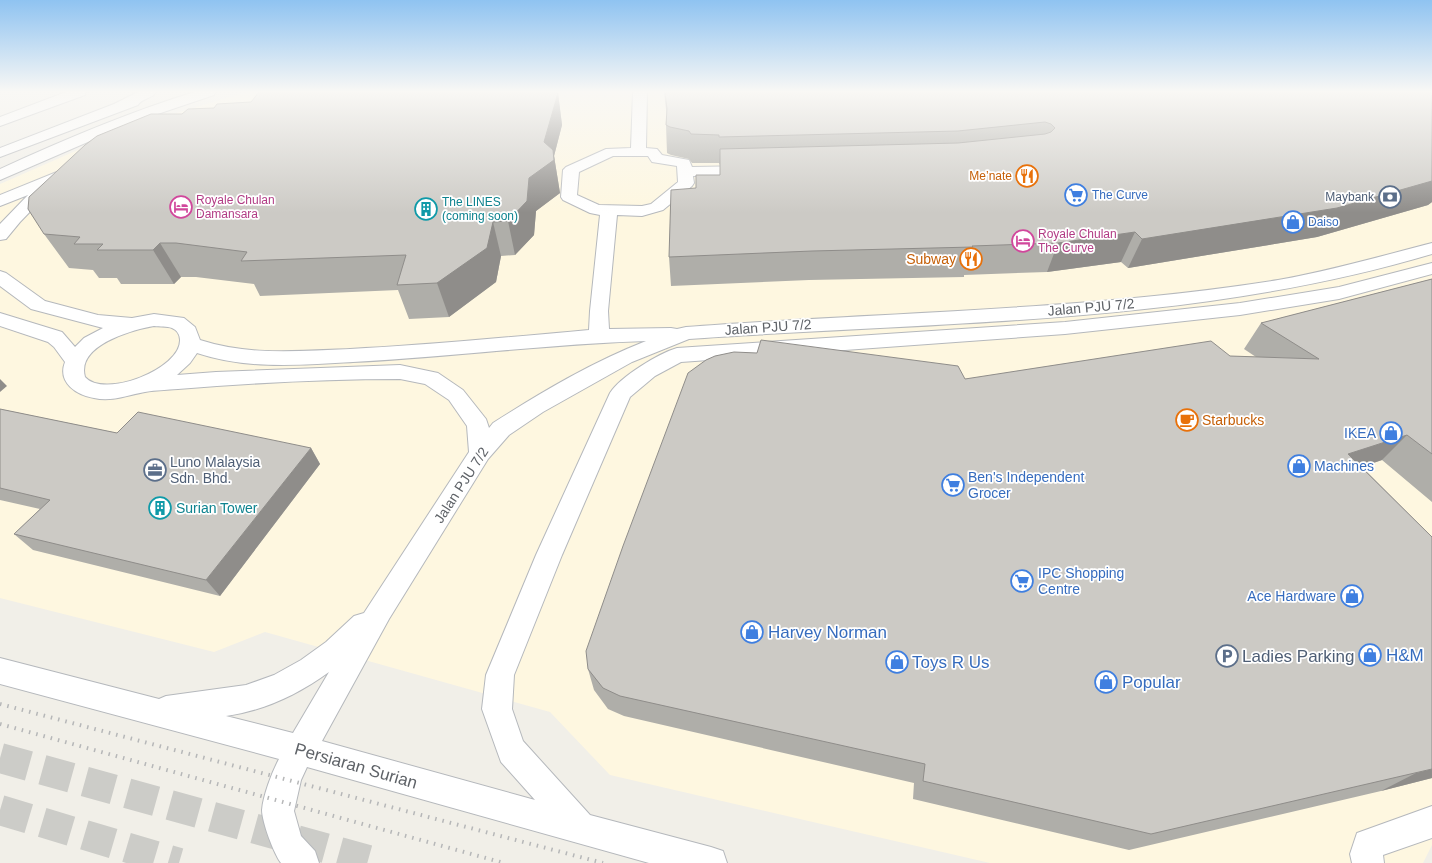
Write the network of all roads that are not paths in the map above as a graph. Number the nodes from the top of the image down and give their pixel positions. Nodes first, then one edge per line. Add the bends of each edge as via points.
1 (50, 132) edge
2 (98, 132) edge
3 (639, 132) edge
4 (638, 152) junction
5 (0, 154) edge
6 (84, 166) edge
7 (763, 170) edge
8 (684, 172) junction
9 (0, 175) edge
10 (57, 177) junction
11 (0, 201) edge
12 (609, 210) junction
13 (0, 233) edge
14 (1432, 248) edge
15 (1432, 268) edge
16 (0, 277) edge
17 (0, 319) edge
18 (135, 323) junction
19 (686, 333) junction
20 (599, 336) junction
21 (190, 344) junction
22 (75, 361) junction
23 (141, 386) junction
24 (480, 453) junction
25 (380, 611) junction
26 (0, 671) edge
27 (155, 712) junction
28 (300, 750) junction
29 (1432, 822) edge
30 (581, 829) junction
31 (303, 863) edge
32 (711, 863) edge
33 (1368, 863) edge

1 - 5 street
2 - 9 street
3 - 4 street
4 - 8 street via 652,152 657,159 684,163
4 - 12 street via 611,152 571,170 569,197 596,210
6 - 10 street
7 - 8 street
8 - 12 street via 686,183 657,207 642,211
10 - 11 street
10 - 13 street
12 - 20 street
14 - 19 street, Jalan PJU 7/2 via 1279,285 1138,304
15 - 30 street, Jalan PJU 7/2 via 1339,293 1240,309 1066,328 677,355 648,371 621,393 500,675 497,709 512,751
16 - 18 street via 38,305 98,321
17 - 22 street via 55,337
18 - 21 street via 154,320 183,326 189,334
18 - 22 street via 98,338 84,349
19 - 20 street
19 - 24 street, Jalan PJU 7/2 via 625,357 535,407 501,429
20 - 21 street via 404,352 274,359 218,353
21 - 23 street via 186,355 175,366
22 - 23 street via 72,372 76,382 86,389 101,392
23 - 24 street via 216,379 374,372 400,372 431,378 456,395 478,425
24 - 25 street, Jalan PJU 7/2
25 - 27 street via 336,651 282,685 246,700
25 - 28 street, Jalan PJU 7/2
26 - 27 street, Persiaran Surian
27 - 28 street, Persiaran Surian
28 - 30 street, Persiaran Surian
28 - 31 street, Jalan PJU 7/2 via 286,778 278,811 287,845
29 - 33 street via 1368,844
30 - 32 street, Persiaran Surian

